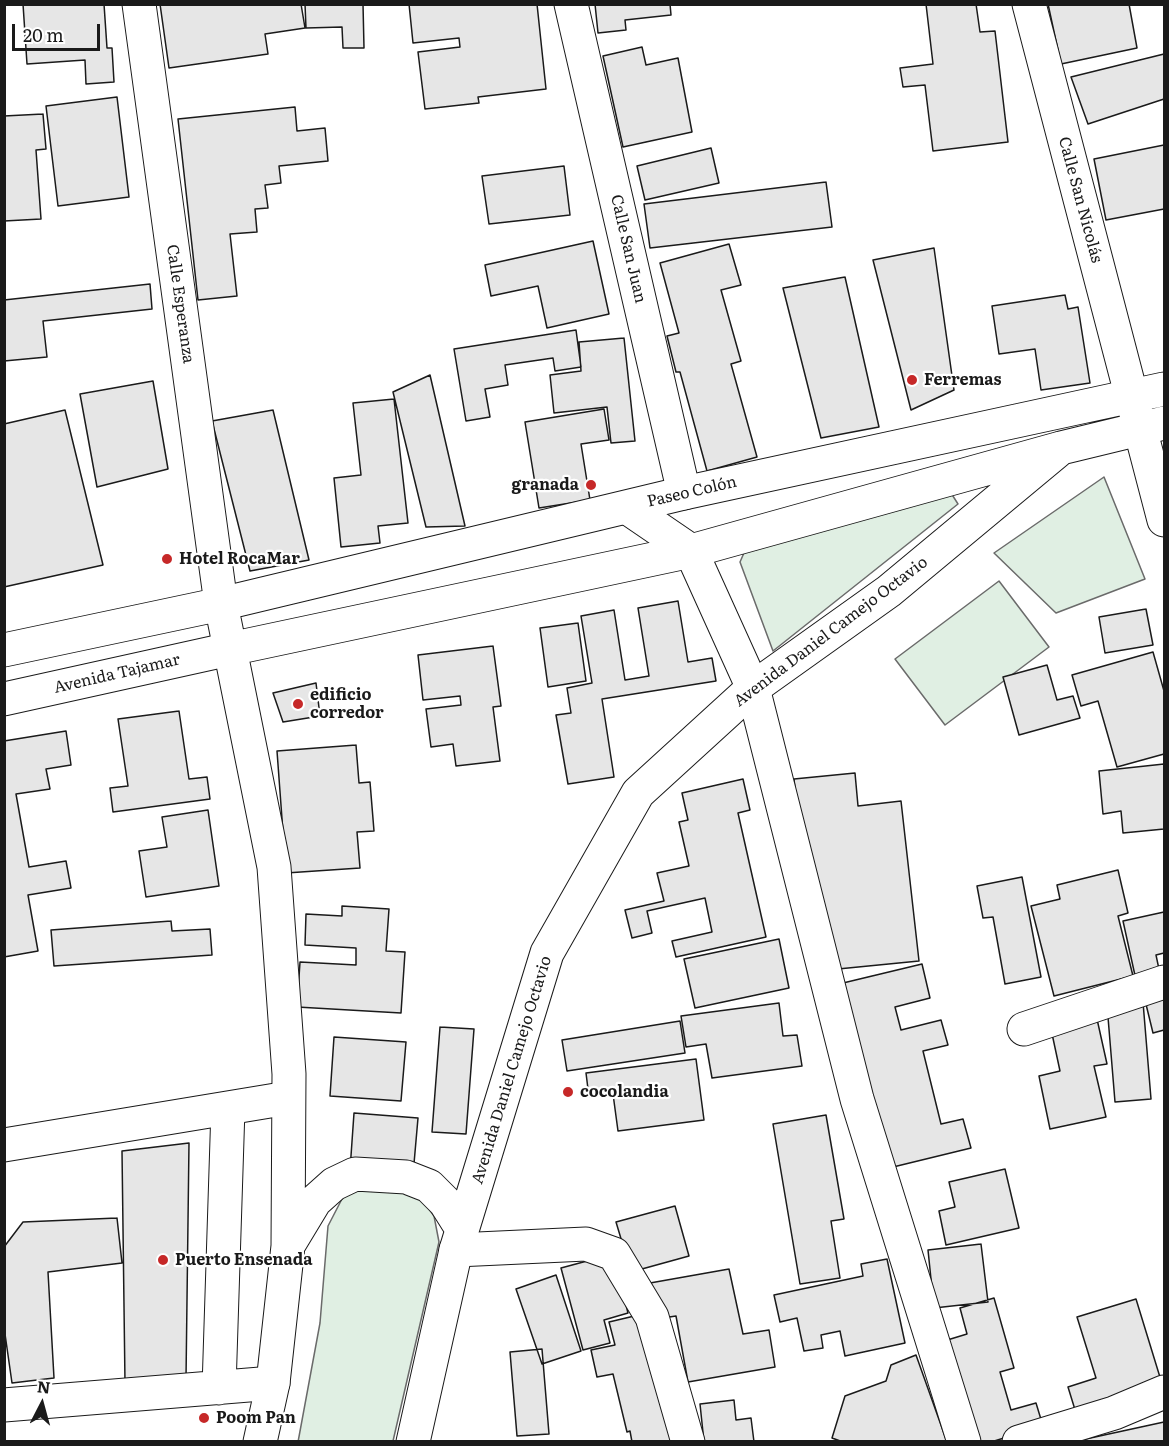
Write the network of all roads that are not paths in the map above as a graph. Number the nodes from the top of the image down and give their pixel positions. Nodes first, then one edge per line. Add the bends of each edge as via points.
1 (139, 4) edge
2 (571, 4) edge
3 (1029, 4) edge
4 (1164, 388) edge
5 (1132, 396) junction
6 (1152, 426) edge
7 (1061, 448) junction
8 (684, 493) junction
9 (628, 508) junction
10 (1164, 520) edge
11 (691, 550) junction
12 (221, 604) junction
13 (230, 649) junction
14 (4, 650) edge
15 (753, 688) junction
16 (4, 699) edge
17 (1164, 982) edge
18 (1024, 1029) dead end
19 (288, 1098) junction
20 (228, 1108) junction
21 (4, 1145) edge
22 (459, 1240) junction
23 (288, 1246) junction
24 (273, 1383) junction
25 (219, 1388) junction
26 (1164, 1392) edge
27 (4, 1406) edge
28 (260, 1442) edge
29 (413, 1442) edge
30 (688, 1442) edge
31 (964, 1442) edge
32 (1019, 1442) edge

1 - 12 main road, Calle Esperanza
2 - 8 main road, Calle San Juan
3 - 5 main road, Calle San Nicolás
4 - 5 main road, Paseo Colón
5 - 6 main road, Calle San Nicolás
5 - 8 main road, Paseo Colón
6 - 7 main road
6 - 10 main road, Calle San Nicolás
7 - 11 main road
7 - 15 main road, Avenida Daniel Camejo Octavio via 889,591
8 - 9 main road, Paseo Colón
9 - 11 main road
9 - 12 main road, Paseo Colón
11 - 13 main road
11 - 15 main road
12 - 13 main road, Calle Esperanza
12 - 14 main road
13 - 16 main road, Avenida Tajamar
13 - 19 main road via 274,867
15 - 22 main road, Avenida Daniel Camejo Octavio via 638,793 547,953
15 - 31 main road via 857,1099
17 - 18 main road
19 - 20 main road
19 - 23 main road
20 - 21 main road
20 - 25 main road
22 - 23 main road via 445,1202 429,1186 406,1177 355,1174 333,1184 315,1202
22 - 29 main road, Avenida Daniel Camejo Octavio
22 - 30 main road via 586,1244 614,1254 652,1317
23 - 24 main road
24 - 25 main road
24 - 28 main road
25 - 27 main road
26 - 32 main road via 1113,1413

